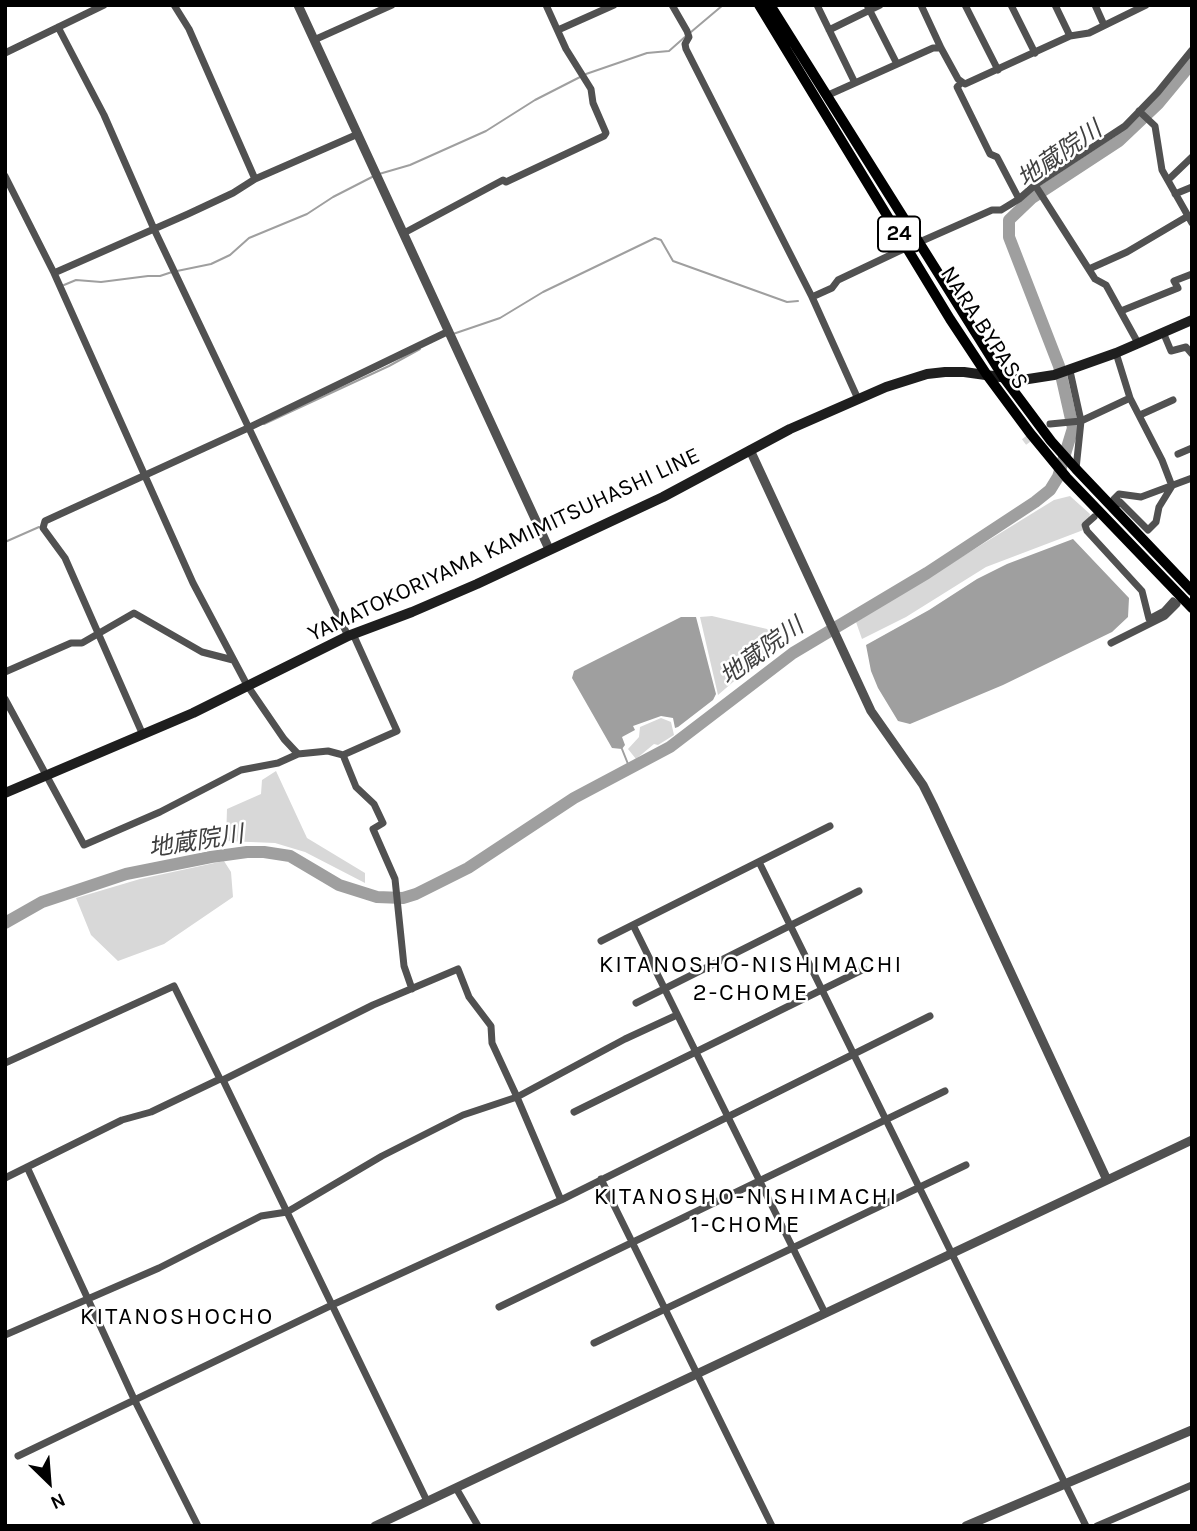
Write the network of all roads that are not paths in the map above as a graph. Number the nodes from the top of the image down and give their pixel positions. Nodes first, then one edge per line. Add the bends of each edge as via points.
1 (104, 5) edge
2 (174, 5) edge
3 (298, 5) edge
4 (392, 5) edge
5 (546, 5) edge
6 (614, 5) edge
7 (672, 5) edge
8 (759, 5) edge
9 (770, 5) edge
10 (817, 5) edge
11 (880, 5) edge
12 (921, 5) edge
13 (965, 5) edge
14 (1011, 5) edge
15 (1055, 5) edge
16 (1095, 5) edge
17 (1146, 5) edge
18 (869, 8) edge
19 (1104, 24) junction
20 (58, 27) junction
21 (558, 30) junction
22 (829, 30) junction
23 (1070, 36) junction
24 (314, 40) junction
25 (941, 48) junction
26 (1192, 50) edge
27 (5, 53) edge
28 (1035, 53) junction
29 (897, 64) junction
30 (998, 70) junction
31 (855, 83) junction
32 (961, 83) junction
33 (826, 96) junction
34 (1140, 112) junction
35 (358, 134) junction
36 (1192, 157) edge
37 (5, 176) edge
38 (255, 179) junction
39 (1168, 180) junction
40 (1036, 186) junction
41 (1192, 187) edge
42 (1175, 194) junction
43 (1019, 199) junction
44 (1001, 210) junction
45 (1190, 219) edge
46 (154, 229) junction
47 (404, 233) junction
48 (920, 247) junction
49 (1089, 269) junction
50 (54, 273) junction
51 (1192, 274) edge
52 (812, 297) junction
53 (1121, 311) junction
54 (1192, 320) edge
55 (1163, 332) junction
56 (451, 335) junction
57 (1138, 343) junction
58 (1116, 353) junction
59 (1192, 354) edge
60 (1069, 371) junction
61 (987, 375) junction
62 (1004, 378) junction
63 (1130, 398) junction
64 (858, 399) junction
65 (1173, 400) dead end
66 (1140, 415) junction
67 (1075, 422) junction
68 (1050, 424) dead end
69 (249, 430) junction
70 (1192, 448) edge
71 (750, 450) junction
72 (1178, 454) dead end
73 (1074, 467) junction
74 (145, 475) junction
75 (1192, 478) edge
76 (1172, 486) junction
77 (1113, 503) junction
78 (1094, 517) dead end
79 (550, 549) junction
80 (1192, 591) edge
81 (1192, 608) edge
82 (98, 635) junction
83 (350, 635) junction
84 (1111, 643) dead end
85 (233, 660) junction
86 (5, 672) edge
87 (247, 685) junction
88 (5, 699) edge
89 (143, 735) junction
90 (298, 754) junction
91 (343, 755) junction
92 (47, 776) junction
93 (5, 793) edge
94 (830, 825) dead end
95 (759, 862) junction
96 (859, 891) dead end
97 (633, 925) junction
98 (791, 926) junction
99 (601, 941) dead end
100 (864, 969) dead end
101 (412, 989) junction
102 (664, 989) junction
103 (822, 990) junction
104 (636, 1003) dead end
105 (677, 1015) junction
106 (930, 1016) dead end
107 (695, 1053) junction
108 (853, 1054) junction
109 (5, 1063) edge
110 (221, 1079) junction
111 (945, 1091) dead end
112 (517, 1097) junction
113 (574, 1112) dead end
114 (727, 1117) junction
115 (886, 1120) junction
116 (1192, 1140) edge
117 (966, 1165) dead end
118 (27, 1167) junction
119 (5, 1178) edge
120 (601, 1179) junction
121 (1107, 1180) junction
122 (760, 1181) junction
123 (920, 1186) junction
124 (561, 1200) junction
125 (287, 1212) junction
126 (633, 1242) junction
127 (792, 1247) junction
128 (952, 1252) junction
129 (88, 1300) junction
130 (332, 1305) junction
131 (499, 1307) dead end
132 (664, 1307) junction
133 (825, 1313) junction
134 (5, 1335) edge
135 (594, 1343) dead end
136 (696, 1373) junction
137 (134, 1399) junction
138 (1191, 1431) edge
139 (18, 1456) dead end
140 (1066, 1483) junction
141 (1192, 1485) edge
142 (456, 1488) junction
143 (427, 1501) junction
144 (198, 1526) edge
145 (375, 1526) edge
146 (478, 1526) edge
147 (772, 1526) edge
148 (966, 1526) edge
149 (1086, 1526) edge
150 (1097, 1526) edge

1 - 20 street
2 - 38 street via 194,38
3 - 24 street
4 - 24 street
5 - 21 street
6 - 21 street
7 - 52 street via 688,34 686,48
8 - 61 highway, NARA BYPASS / 24
9 - 33 highway, NARA BYPASS / 24
10 - 22 street
11 - 18 street
12 - 25 street
13 - 30 street
14 - 28 street
15 - 23 street
16 - 19 street
17 - 19 street
18 - 22 street
18 - 29 street
19 - 23 street
20 - 27 street
20 - 46 street via 104,115
21 - 47 street via 583,74 604,136 503,180
22 - 31 street
23 - 28 street
24 - 35 street
25 - 29 street
25 - 32 street
26 - 34 street
28 - 30 street
29 - 31 street
30 - 32 street
31 - 33 street
32 - 43 street via 957,87 990,154 997,157
33 - 48 highway, NARA BYPASS / 24
34 - 39 street via 1155,126
34 - 40 street
35 - 38 street
35 - 47 street
36 - 39 street
37 - 50 street
38 - 46 street
39 - 42 street
40 - 43 street
40 - 49 street
41 - 42 street
42 - 45 street
43 - 44 street
44 - 48 street
44 - 52 street via 897,252
45 - 49 street
46 - 50 street
46 - 69 street
47 - 56 street
48 - 62 highway, NARA BYPASS / 24
49 - 53 street via 1106,285
50 - 74 street
51 - 53 street via 1174,281 1178,288
52 - 64 street
53 - 57 street
54 - 55 main road, YAMATOKORIYAMA KAMIMITSUHASHI LINE
55 - 57 main road, YAMATOKORIYAMA KAMIMITSUHASHI LINE
55 - 59 street via 1171,351 1186,347
56 - 69 street
56 - 79 street
57 - 58 main road, YAMATOKORIYAMA KAMIMITSUHASHI LINE
58 - 60 main road, YAMATOKORIYAMA KAMIMITSUHASHI LINE
58 - 63 street
60 - 62 main road, YAMATOKORIYAMA KAMIMITSUHASHI LINE via 1022,380
60 - 67 street
61 - 62 main road, YAMATOKORIYAMA KAMIMITSUHASHI LINE
61 - 64 main road, YAMATOKORIYAMA KAMIMITSUHASHI LINE via 927,374
61 - 81 highway, NARA BYPASS / 24 via 1067,478
62 - 73 highway, NARA BYPASS / 24
63 - 66 street
63 - 67 street
64 - 71 main road, YAMATOKORIYAMA KAMIMITSUHASHI LINE
65 - 66 street
66 - 76 street
67 - 68 street
67 - 73 street
69 - 74 street
69 - 83 street
70 - 72 street
71 - 79 main road, YAMATOKORIYAMA KAMIMITSUHASHI LINE via 663,497
71 - 121 street via 871,711 933,805
73 - 77 highway, NARA BYPASS / 24
74 - 82 street via 44,524 65,558
74 - 85 street
75 - 76 street
76 - 77 street via 1141,497 1119,494
76 - 77 street via 1148,530 1120,502
77 - 80 highway, NARA BYPASS / 24
78 - 84 street via 1085,526 1087,531 1142,591 1149,619 1173,601 1177,604 1166,616
79 - 83 main road, YAMATOKORIYAMA KAMIMITSUHASHI LINE
82 - 85 street via 134,614 202,652
82 - 86 street
82 - 89 street
83 - 87 main road, YAMATOKORIYAMA KAMIMITSUHASHI LINE
83 - 91 street via 397,731
85 - 87 street
87 - 89 main road, YAMATOKORIYAMA KAMIMITSUHASHI LINE
87 - 90 street
88 - 92 street
89 - 92 main road, YAMATOKORIYAMA KAMIMITSUHASHI LINE
90 - 91 street via 328,751
90 - 92 street via 240,770 85,845
91 - 101 street via 356,787 374,804 383,823 373,829 396,879 404,966
92 - 93 main road, YAMATOKORIYAMA KAMIMITSUHASHI LINE
94 - 95 street
95 - 97 street
95 - 98 street
96 - 98 street
97 - 99 street
97 - 102 street
98 - 102 street
98 - 103 street
100 - 103 street
101 - 110 street
101 - 112 street via 458,969 469,998 491,1026 492,1043
102 - 104 street
102 - 105 street
103 - 107 street
103 - 108 street
105 - 107 street
105 - 112 street
106 - 108 street
107 - 113 street
107 - 114 street
108 - 114 street
108 - 115 street
109 - 110 street via 174,986
110 - 118 street via 151,1112 122,1120
110 - 125 street
111 - 115 street
112 - 124 street
112 - 125 street via 463,1115
114 - 120 street
114 - 122 street
115 - 122 street
115 - 123 street
116 - 121 street
117 - 123 street
118 - 119 street
118 - 129 street
120 - 124 street
120 - 126 street
121 - 128 street
122 - 126 street
122 - 127 street
123 - 127 street
123 - 128 street
124 - 130 street
125 - 129 street via 261,1216
125 - 130 street
126 - 131 street
126 - 132 street
127 - 132 street
127 - 133 street
128 - 133 street
128 - 140 street
129 - 134 street
129 - 137 street
130 - 137 street
130 - 143 street
132 - 135 street
132 - 136 street
133 - 136 street
136 - 142 street
136 - 147 street
137 - 139 street
137 - 144 street
138 - 140 street
140 - 148 street
140 - 149 street
141 - 150 street
142 - 143 street
142 - 146 street
143 - 145 street

